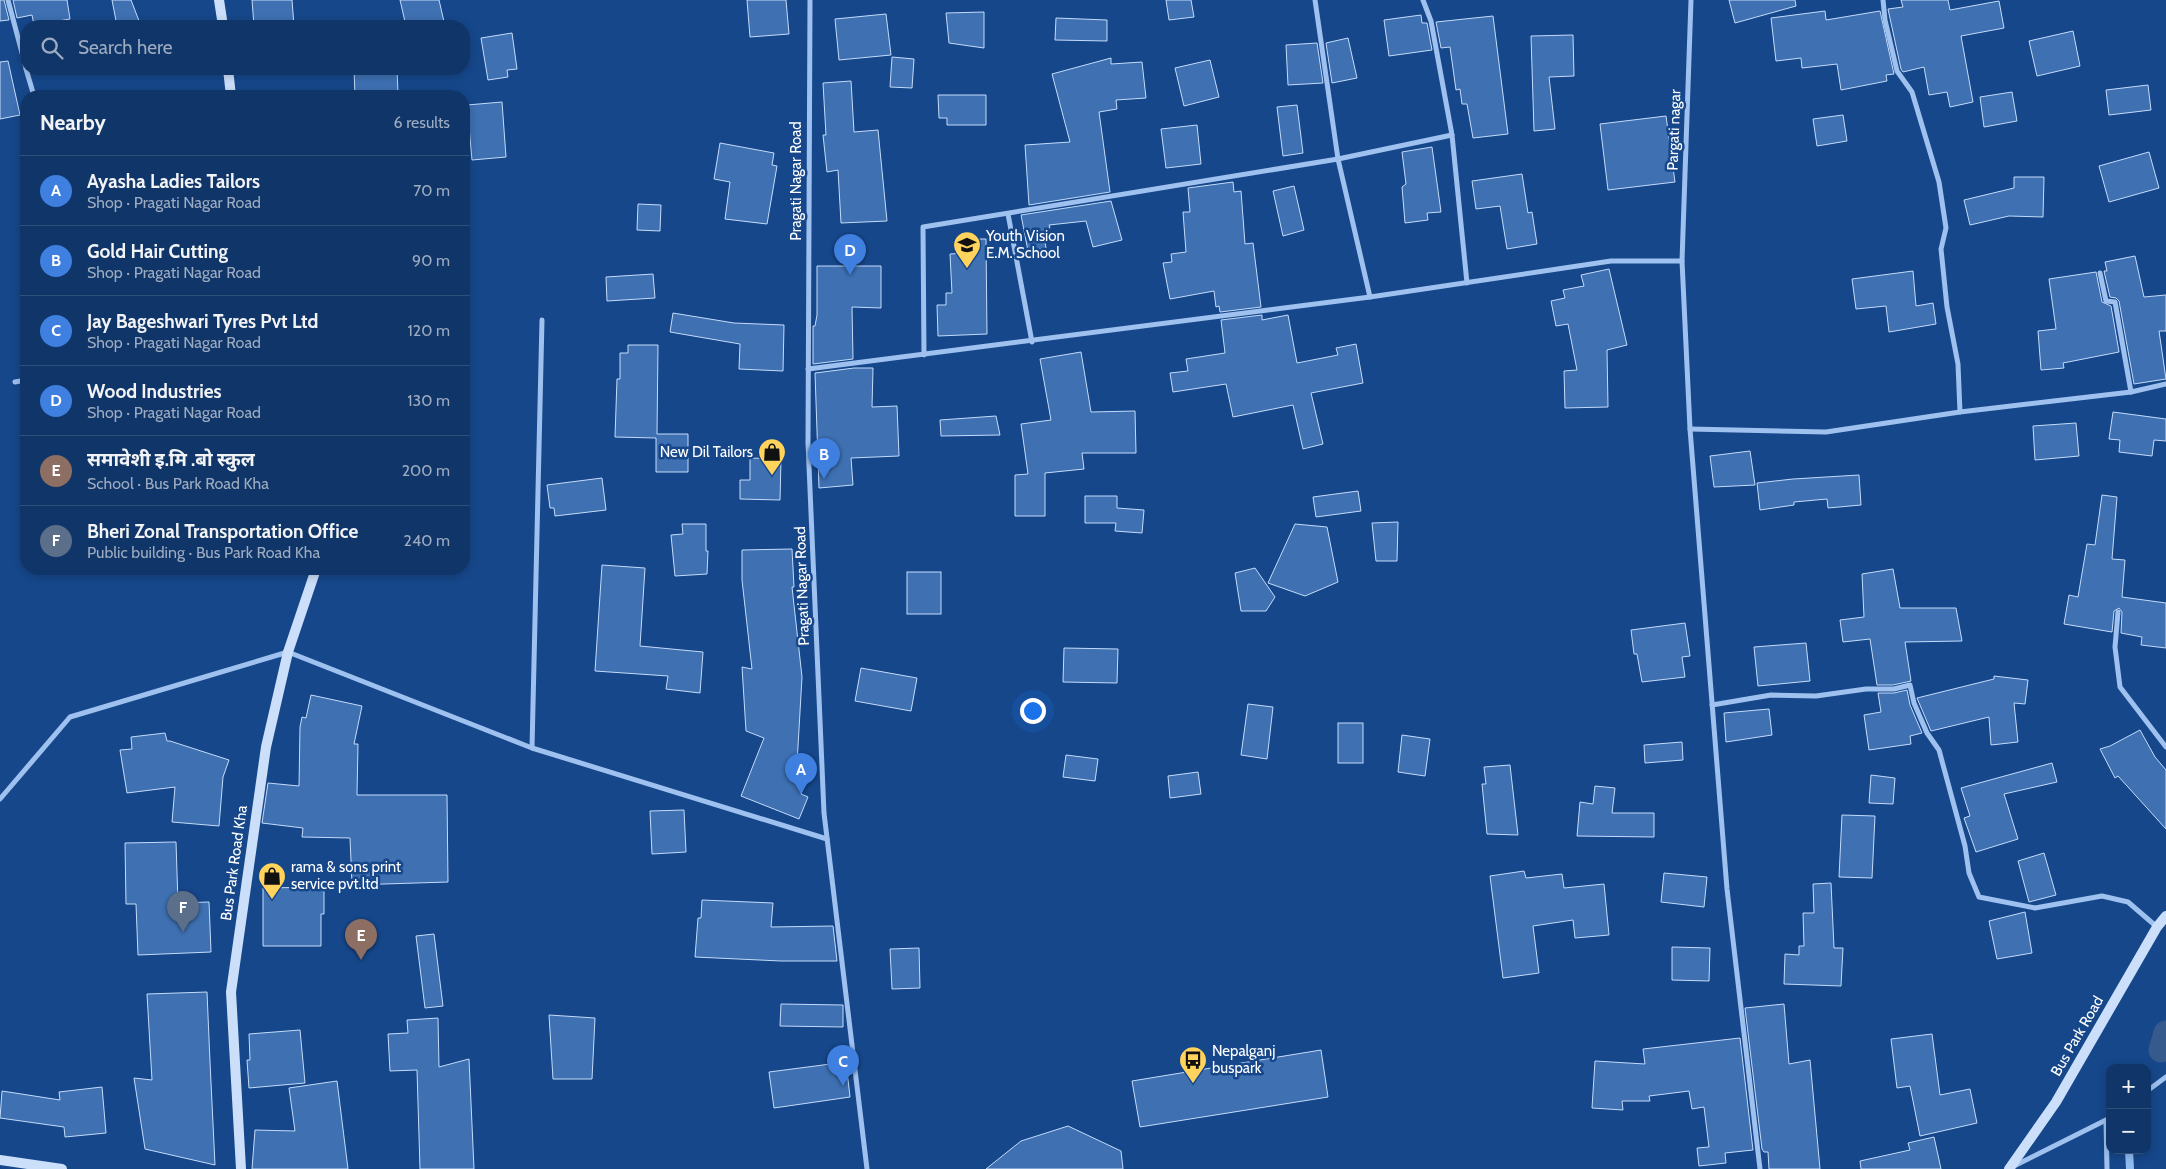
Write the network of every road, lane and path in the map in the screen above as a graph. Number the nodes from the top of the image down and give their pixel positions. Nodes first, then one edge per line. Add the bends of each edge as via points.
1 (8, 0) edge
2 (220, 0) edge
3 (810, 0) edge
4 (1315, 0) edge
5 (1423, 0) edge
6 (1691, 0) edge
7 (1883, 0) edge
8 (222, 20) edge
9 (20, 46) edge
10 (28, 75) edge
11 (229, 75) edge
12 (32, 90) edge
13 (230, 90) edge
14 (1452, 135) junction
15 (1338, 158) junction
16 (1008, 214) junction
17 (1682, 261) junction
18 (2100, 273) dead end
19 (1467, 283) junction
20 (1370, 297) junction
21 (542, 320) dead end
22 (1032, 342) junction
23 (924, 355) junction
24 (808, 369) junction
25 (20, 381) edge
26 (15, 382) dead end
27 (2166, 384) edge
28 (2131, 392) junction
29 (1960, 412) junction
30 (1690, 430) junction
31 (314, 575) edge
32 (2118, 612) dead end
33 (288, 652) junction
34 (1712, 705) junction
35 (2166, 747) edge
36 (532, 748) junction
37 (0, 799) edge
38 (827, 839) junction
39 (2166, 916) edge
40 (2157, 927) junction
41 (2166, 1077) edge
42 (2151, 1088) edge
43 (2106, 1120) edge
44 (2107, 1154) edge
45 (0, 1160) edge
46 (62, 1169) edge
47 (241, 1169) edge
48 (867, 1169) edge
49 (1760, 1169) edge
50 (2009, 1169) edge
51 (2107, 1169) edge

1 - 9 street
2 - 8 street
3 - 24 street, Pragati Nagar Road
4 - 15 street
5 - 14 street via 1431,21
6 - 17 street, Pargati nagar
7 - 29 street via 1897,71 1912,92 1939,182 1946,228 1941,249 1947,307 1958,364
10 - 12 street
11 - 13 street
14 - 15 street
14 - 19 street
15 - 16 street
15 - 20 street
16 - 22 street
16 - 23 street via 923,227
17 - 19 street via 1611,261
17 - 30 street, Pargati nagar
18 - 28 street via 2106,301 2115,302
19 - 20 street
20 - 22 street
21 - 36 street
22 - 23 street
23 - 24 street
24 - 38 street, Pragati Nagar Road via 808,443
25 - 26 street
27 - 28 street
28 - 29 street
29 - 30 street via 1826,432
30 - 34 street, Pargati nagar
31 - 33 street, Bus Park Road Kha
32 - 35 street via 2115,647 2120,687
33 - 36 street
33 - 37 street via 70,717
33 - 47 street, Bus Park Road Kha via 266,747 231,992
34 - 40 street via 1771,696 1816,696 1910,685 1914,704 1939,750 1965,846 1969,873 1979,897 2035,908 2102,896 2128,902
34 - 49 street, Pargati nagar via 1727,889
36 - 38 street
38 - 48 street, Pragati Nagar Road
39 - 40 street, Bus Park Road
40 - 50 street, Bus Park Road via 2056,1102
41 - 42 street
43 - 50 street
44 - 51 street
45 - 46 street

